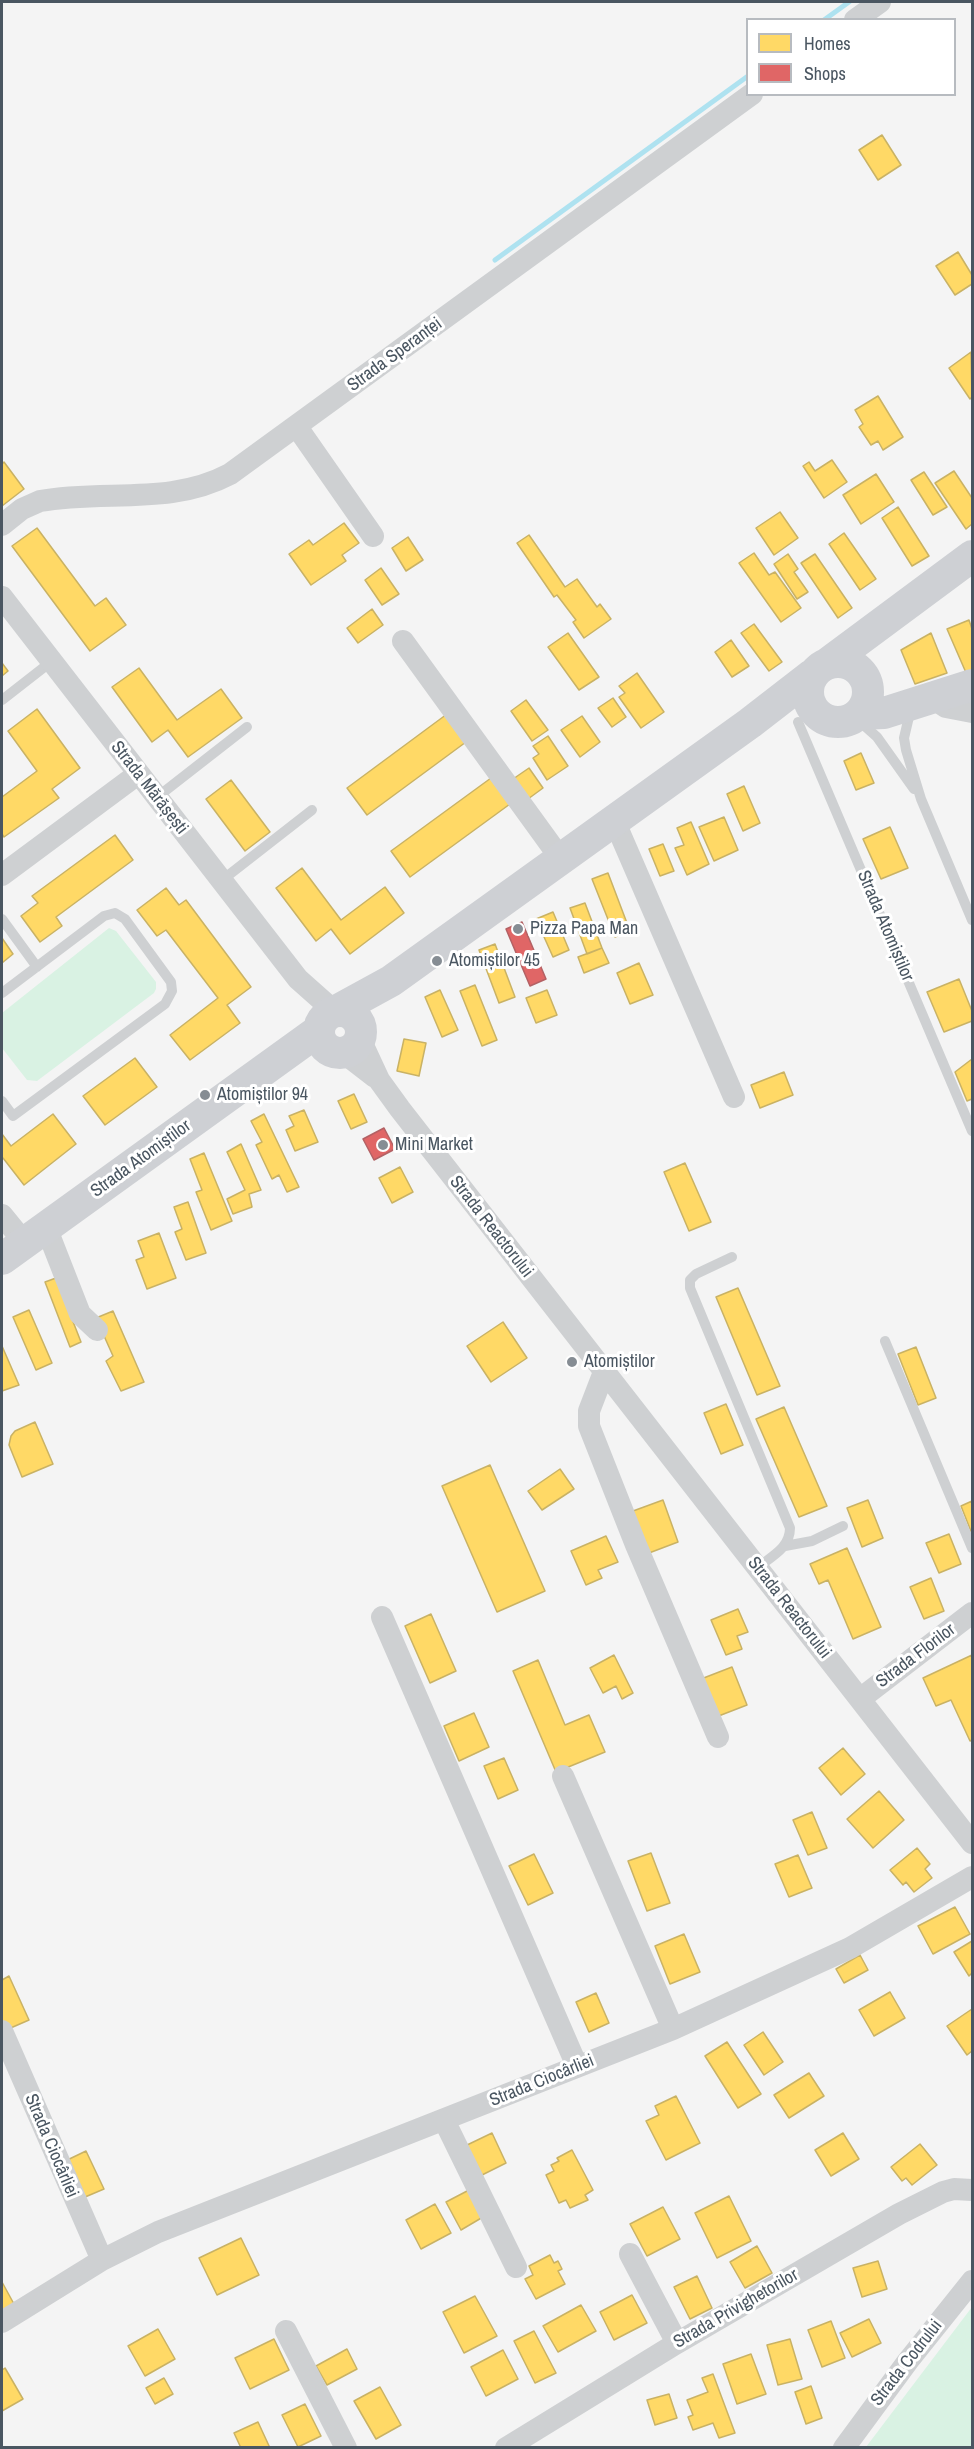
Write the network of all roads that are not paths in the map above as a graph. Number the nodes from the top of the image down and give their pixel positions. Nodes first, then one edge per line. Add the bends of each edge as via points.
1 (880, 2) edge
2 (858, 18) edge
3 (749, 96) edge
4 (297, 427) junction
5 (2, 525) edge
6 (373, 536) dead end
7 (972, 556) edge
8 (2, 597) edge
9 (868, 632) junction
10 (403, 641) dead end
11 (52, 661) junction
12 (820, 669) junction
13 (972, 685) edge
14 (2, 700) edge
15 (922, 700) junction
16 (844, 706) junction
17 (972, 712) edge
18 (750, 723) junction
19 (247, 727) dead end
20 (138, 774) junction
21 (156, 798) junction
22 (921, 799) junction
23 (312, 810) dead end
24 (614, 820) junction
25 (561, 859) junction
26 (2, 875) edge
27 (221, 881) junction
28 (2, 919) edge
29 (972, 920) edge
30 (37, 967) junction
31 (2, 993) edge
32 (338, 1032) junction
33 (734, 1097) dead end
34 (2, 1101) edge
35 (972, 1131) edge
36 (2, 1215) edge
37 (24, 1242) edge
38 (732, 1257) dead end
39 (97, 1330) dead end
40 (885, 1341) dead end
41 (604, 1372) junction
42 (843, 1526) dead end
43 (785, 1546) junction
44 (972, 1548) edge
45 (757, 1568) junction
46 (972, 1613) edge
47 (382, 1617) dead end
48 (860, 1699) junction
49 (718, 1737) dead end
50 (563, 1776) dead end
51 (972, 1843) edge
52 (972, 1877) edge
53 (673, 2029) junction
54 (2, 2031) edge
55 (577, 2066) junction
56 (444, 2120) junction
57 (972, 2190) edge
58 (630, 2254) dead end
59 (102, 2260) junction
60 (516, 2267) dead end
61 (972, 2281) edge
62 (2, 2322) edge
63 (286, 2331) dead end
64 (677, 2343) junction
65 (346, 2448) edge
66 (506, 2448) edge
67 (844, 2448) edge

1 - 2 street
3 - 4 street, Strada Speranței
4 - 5 street, Strada Speranței via 242,466 203,486 162,494 40,501
4 - 6 street
7 - 9 main road
8 - 11 street, Strada Mărășești
9 - 12 main road
9 - 16 main road
10 - 25 street
11 - 14 lane
11 - 20 street, Strada Mărășești
12 - 16 main road via 839,662 850,664
12 - 16 main road via 808,685 811,706 818,715
12 - 18 main road
13 - 15 main road
15 - 16 main road via 884,713
15 - 17 street
15 - 22 lane via 904,738
16 - 18 main road
16 - 22 lane via 877,737
16 - 35 lane, Strada Atomiștilor
18 - 24 main road
19 - 21 lane
20 - 21 street, Strada Mărășești
20 - 26 street
21 - 27 street, Strada Mărășești
22 - 29 lane
23 - 27 lane
24 - 25 main road
24 - 33 street
25 - 32 main road via 391,981
27 - 32 street, Strada Mărășești
28 - 30 lane
30 - 31 lane
30 - 34 lane via 104,916 115,913 125,919 171,982 172,992 165,1004 13,1116
32 - 37 main road, Strada Atomiștilor via 280,1059
32 - 41 street, Strada Reactorului
36 - 37 street
37 - 39 street
38 - 43 lane via 696,1274 690,1280 690,1288 790,1528
40 - 44 lane
41 - 45 street, Strada Reactorului
41 - 49 street via 589,1411 590,1426
42 - 43 lane via 812,1541
43 - 45 lane
45 - 48 street, Strada Reactorului
46 - 48 street, Strada Florilor
47 - 55 street
48 - 51 street, Strada Reactorului
50 - 53 street
52 - 53 street, Strada Ciocârliei via 850,1948
53 - 55 street, Strada Ciocârliei
54 - 59 street, Strada Ciocârliei
55 - 56 street, Strada Ciocârliei
56 - 59 street, Strada Ciocârliei via 218,2207
56 - 60 street
57 - 64 street, Strada Privighetorilor via 954,2189 916,2205
58 - 64 street
59 - 62 street, Strada Ciocârliei
61 - 67 street, Strada Codrului
63 - 65 street
64 - 66 street, Strada Privighetorilor

